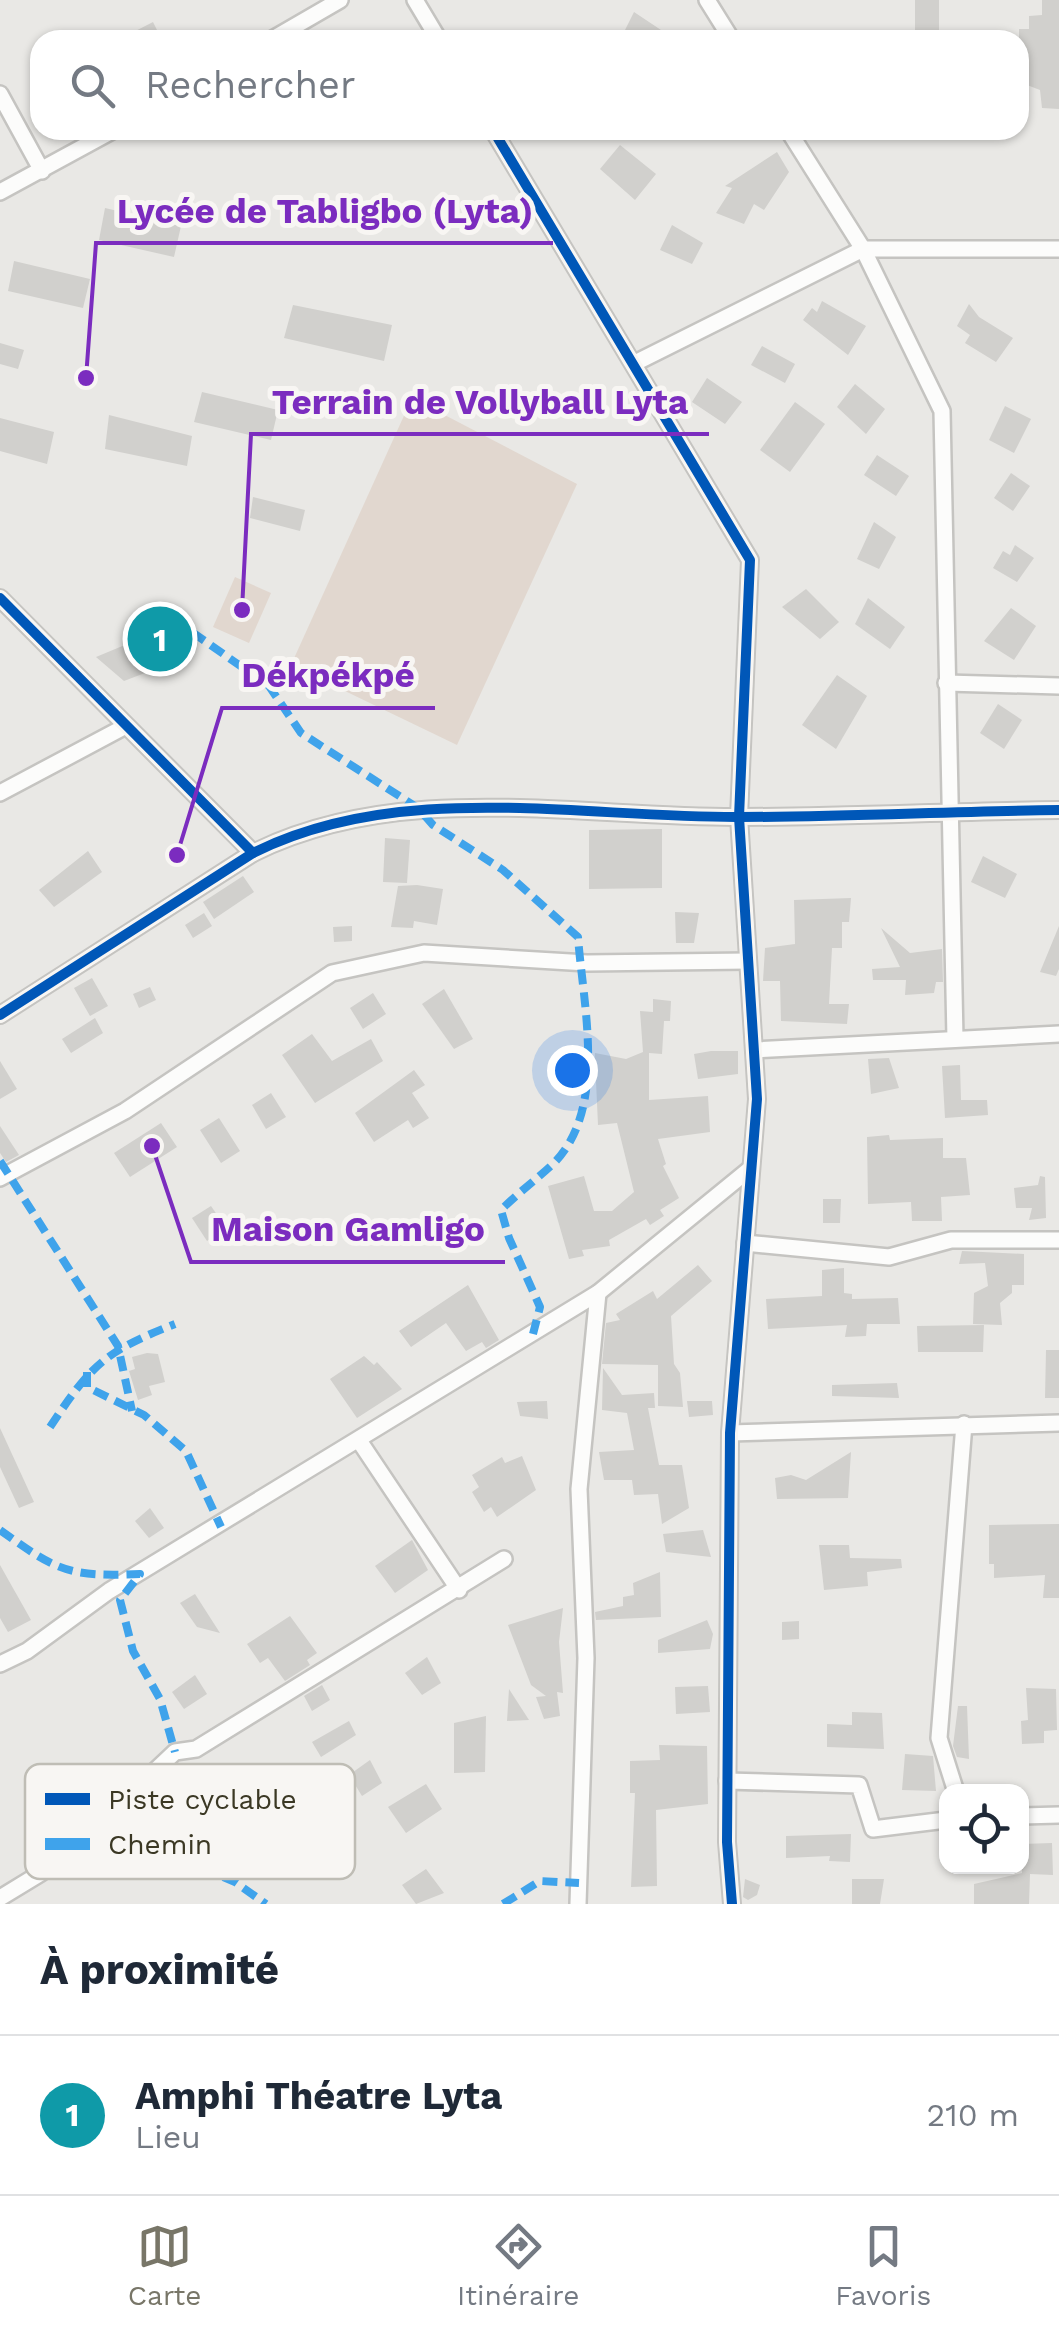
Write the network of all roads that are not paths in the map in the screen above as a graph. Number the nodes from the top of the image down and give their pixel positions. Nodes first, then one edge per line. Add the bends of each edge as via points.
1 (340, 0) edge
2 (414, 0) edge
3 (707, 0) edge
4 (288, 30) edge
5 (433, 30) edge
6 (726, 30) edge
7 (0, 94) edge
8 (96, 140) edge
9 (500, 140) edge
10 (794, 140) edge
11 (42, 171) junction
12 (0, 192) edge
13 (864, 249) junction
14 (1059, 249) edge
15 (635, 363) junction
16 (0, 598) edge
17 (946, 683) junction
18 (1059, 686) edge
19 (124, 727) junction
20 (0, 793) edge
21 (1059, 810) edge
22 (948, 811) junction
23 (739, 817) junction
24 (253, 852) junction
25 (748, 961) junction
26 (0, 1015) edge
27 (1059, 1034) edge
28 (955, 1039) junction
29 (754, 1050) junction
30 (751, 1168) junction
31 (0, 1178) edge
32 (1059, 1240) edge
33 (745, 1244) junction
34 (598, 1293) junction
35 (964, 1424) junction
36 (1059, 1424) edge
37 (730, 1433) junction
38 (360, 1442) junction
39 (504, 1559) dead end
40 (459, 1590) junction
41 (0, 1664) edge
42 (162, 1764) edge
43 (728, 1781) junction
44 (953, 1784) edge
45 (1059, 1814) edge
46 (1029, 1816) edge
47 (939, 1821) edge
48 (30, 1879) edge
49 (0, 1898) edge
50 (578, 1904) edge
51 (732, 1904) edge

1 - 4 street
2 - 5 street
3 - 6 street
7 - 11 street
8 - 11 street
9 - 15 street
10 - 13 street
11 - 12 street
13 - 14 street
13 - 15 street
13 - 17 street via 942,411
15 - 23 street via 750,560
16 - 19 street
17 - 18 street
17 - 22 street
19 - 20 street
19 - 24 street
21 - 22 street
22 - 23 street
22 - 28 street
23 - 24 street via 418,808 293,832
23 - 25 street
24 - 26 street
25 - 29 street
25 - 31 street via 580,963 424,954 332,973 125,1111
27 - 28 street
28 - 29 street
29 - 30 street
30 - 33 street
30 - 34 street
32 - 33 street via 951,1240 890,1258
33 - 37 street
34 - 38 street
34 - 50 street via 580,1489 586,1658
35 - 36 street
35 - 37 street
35 - 44 street via 939,1738
37 - 43 street
38 - 40 street
38 - 41 street
39 - 40 street
40 - 42 street
43 - 47 street via 858,1784 873,1829
43 - 51 street
45 - 46 street
48 - 49 street

